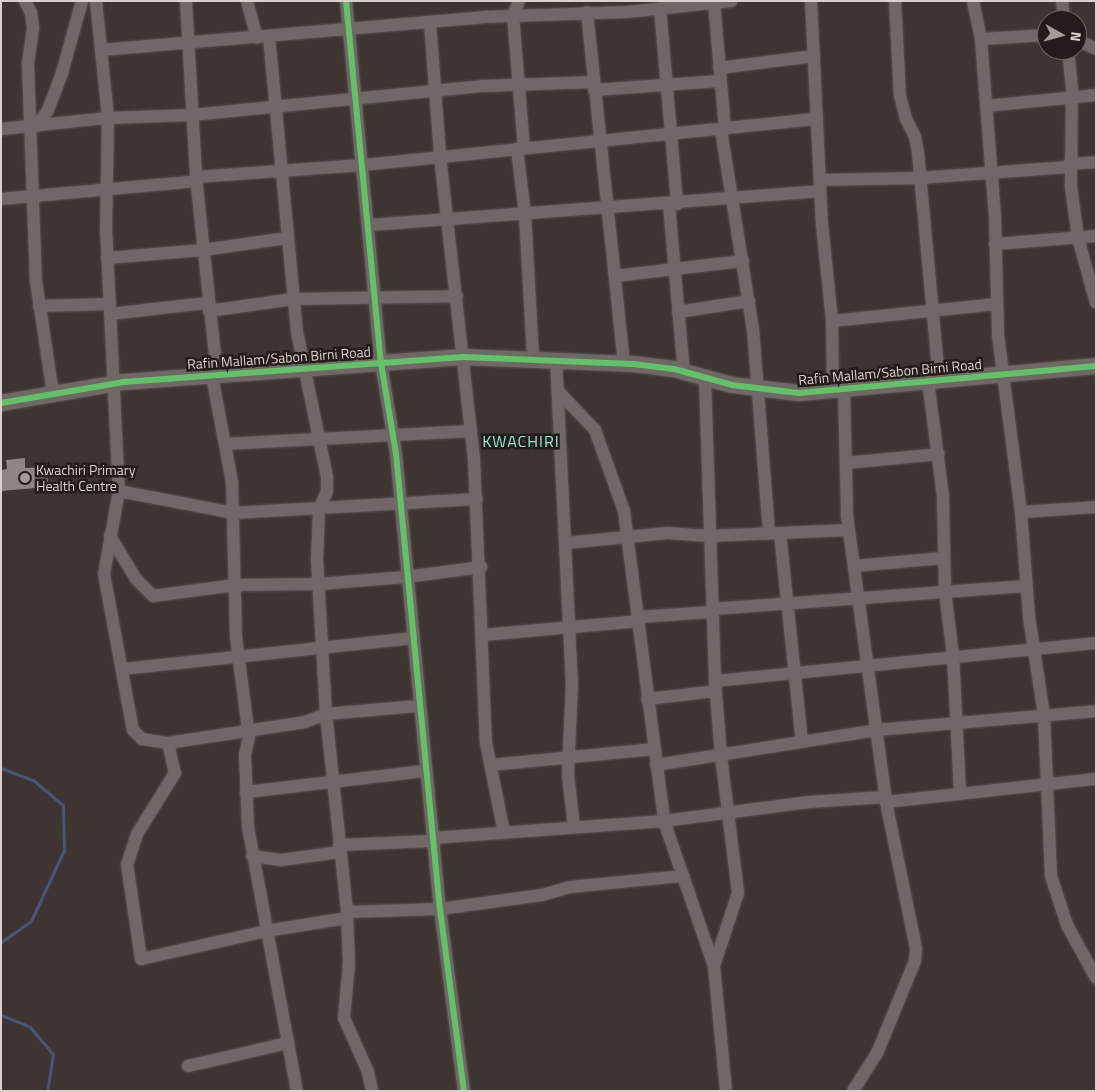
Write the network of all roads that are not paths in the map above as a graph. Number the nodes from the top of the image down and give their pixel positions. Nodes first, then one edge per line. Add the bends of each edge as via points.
1 (25, 1) edge
2 (82, 1) edge
3 (96, 1) edge
4 (186, 1) edge
5 (247, 1) edge
6 (346, 1) edge
7 (519, 1) edge
8 (730, 1) edge
9 (811, 1) edge
10 (895, 1) edge
11 (973, 1) edge
12 (714, 3) junction
13 (652, 6) edge
14 (587, 12) junction
15 (513, 15) junction
16 (430, 22) junction
17 (349, 29) junction
18 (1037, 36) edge
19 (263, 37) junction
20 (981, 39) junction
21 (188, 44) junction
22 (101, 50) junction
23 (814, 56) junction
24 (1069, 60) edge
25 (719, 75) junction
26 (666, 84) junction
27 (520, 85) junction
28 (594, 86) junction
29 (436, 91) junction
30 (1096, 95) edge
31 (356, 97) junction
32 (1072, 97) junction
33 (276, 106) junction
34 (986, 106) junction
35 (192, 115) junction
36 (108, 118) junction
37 (817, 120) junction
38 (34, 126) junction
39 (1, 128) edge
40 (723, 130) junction
41 (671, 135) junction
42 (598, 142) junction
43 (521, 149) junction
44 (440, 156) junction
45 (1096, 162) edge
46 (363, 165) junction
47 (1069, 166) junction
48 (282, 170) junction
49 (991, 175) junction
50 (920, 178) junction
51 (197, 179) junction
52 (820, 185) junction
53 (106, 188) junction
54 (32, 196) junction
55 (1, 199) edge
56 (732, 200) junction
57 (673, 204) junction
58 (607, 209) junction
59 (525, 214) junction
60 (448, 220) junction
61 (369, 225) junction
62 (1096, 236) edge
63 (287, 238) junction
64 (1078, 238) junction
65 (995, 244) junction
66 (203, 250) junction
67 (107, 258) junction
68 (743, 261) junction
69 (674, 270) junction
70 (615, 276) junction
71 (456, 296) junction
72 (375, 297) junction
73 (293, 299) junction
74 (749, 301) junction
75 (1096, 302) edge
76 (996, 304) junction
77 (39, 306) junction
78 (208, 307) junction
79 (110, 309) junction
80 (678, 312) junction
81 (931, 312) junction
82 (832, 321) junction
83 (463, 357) junction
84 (533, 358) junction
85 (556, 359) junction
86 (381, 363) junction
87 (624, 363) junction
88 (1096, 366) edge
89 (303, 369) junction
90 (684, 372) junction
91 (1002, 375) junction
92 (215, 376) junction
93 (705, 378) junction
94 (934, 380) junction
95 (114, 384) junction
96 (757, 389) junction
97 (838, 390) junction
98 (558, 391) junction
99 (53, 393) junction
100 (1, 403) edge
101 (471, 431) junction
102 (393, 436) junction
103 (318, 437) junction
104 (225, 444) junction
105 (939, 454) junction
106 (848, 463) junction
107 (119, 491) junction
108 (477, 499) junction
109 (400, 501) junction
110 (1096, 507) edge
111 (319, 510) junction
112 (1021, 512) junction
113 (233, 513) junction
114 (849, 530) junction
115 (774, 533) junction
116 (110, 536) junction
117 (708, 536) junction
118 (630, 537) junction
119 (566, 543) junction
120 (944, 558) junction
121 (854, 566) junction
122 (481, 567) junction
123 (406, 577) junction
124 (319, 584) junction
125 (235, 585) junction
126 (1026, 586) junction
127 (946, 592) junction
128 (858, 598) junction
129 (786, 604) junction
130 (712, 611) junction
131 (639, 619) junction
132 (569, 626) junction
133 (483, 634) junction
134 (412, 638) junction
135 (1096, 643) edge
136 (1033, 648) junction
137 (322, 649) junction
138 (238, 654) junction
139 (953, 655) junction
140 (868, 665) junction
141 (123, 669) junction
142 (792, 674) junction
143 (715, 686) junction
144 (647, 699) junction
145 (418, 706) junction
146 (1096, 711) edge
147 (326, 714) junction
148 (1044, 716) junction
149 (957, 723) junction
150 (248, 730) junction
151 (876, 730) junction
152 (802, 741) junction
153 (168, 743) junction
154 (654, 749) junction
155 (720, 756) junction
156 (568, 760) junction
157 (490, 765) junction
158 (656, 765) junction
159 (425, 771) junction
160 (1096, 779) edge
161 (332, 782) junction
162 (1046, 784) junction
163 (246, 792) junction
164 (960, 794) junction
165 (886, 800) junction
166 (730, 814) junction
167 (664, 821) junction
168 (574, 827) junction
169 (504, 832) junction
170 (432, 840) junction
171 (339, 849) junction
172 (252, 856) junction
173 (683, 876) junction
174 (440, 909) junction
175 (347, 915) junction
176 (266, 931) junction
177 (714, 966) junction
178 (1096, 978) edge
179 (288, 1043) junction
180 (188, 1066) dead end
181 (297, 1091) edge
182 (372, 1091) edge
183 (464, 1091) edge
184 (726, 1091) edge
185 (853, 1091) edge

1 - 38 street via 33,28 28,65
2 - 38 street via 48,110
3 - 22 street
4 - 21 street
5 - 19 street
6 - 17 street
7 - 15 street
8 - 12 street
9 - 23 street
10 - 50 street via 900,96 915,137
11 - 20 street
12 - 13 street
12 - 25 street
13 - 14 street
13 - 26 street
14 - 15 street
14 - 28 street
15 - 16 street
15 - 27 street
16 - 17 street
16 - 29 street
17 - 19 street
17 - 31 street
18 - 20 street
19 - 21 street
19 - 33 street
20 - 34 street
21 - 22 street
21 - 35 street
22 - 36 street
23 - 25 street
23 - 37 street
24 - 32 street
25 - 26 street
25 - 40 street
26 - 28 street
26 - 41 street
27 - 28 street
27 - 29 street
27 - 43 street
28 - 42 street
29 - 31 street
29 - 44 street
30 - 32 street
31 - 33 street
31 - 46 street
32 - 34 street
32 - 47 street
33 - 35 street
33 - 48 street
34 - 49 street
35 - 36 street
35 - 51 street
36 - 38 street
36 - 53 street
37 - 40 street
37 - 52 street
38 - 39 street
38 - 54 street
40 - 41 street
40 - 56 street
41 - 42 street
41 - 57 street
42 - 43 street
42 - 58 street
43 - 44 street
43 - 59 street
44 - 46 street
44 - 60 street
45 - 47 street
46 - 48 street
46 - 61 street
47 - 49 street
47 - 64 street
48 - 51 street
48 - 63 street
49 - 50 street
49 - 65 street
50 - 52 street
50 - 81 street
51 - 53 street
51 - 66 street
52 - 56 street
52 - 82 street
53 - 54 street
53 - 67 street
54 - 55 street
54 - 77 street
56 - 57 street
56 - 68 street
57 - 58 street
57 - 69 street
58 - 59 street
58 - 70 street
59 - 60 street
59 - 84 street
60 - 61 street
60 - 71 street
61 - 72 street
62 - 64 street
63 - 66 street
63 - 73 street
64 - 65 street
64 - 75 street
65 - 76 street
66 - 67 street
66 - 78 street
67 - 79 street
68 - 69 street
68 - 74 street
69 - 70 street
69 - 80 street
70 - 87 street
71 - 72 street
71 - 83 street
72 - 73 street
72 - 86 street
73 - 78 street
73 - 89 street
74 - 80 street
74 - 96 street
76 - 81 street
76 - 91 street
77 - 79 street
77 - 99 street
78 - 79 street
78 - 92 street
79 - 95 street
80 - 90 street
81 - 82 street
81 - 94 street
82 - 97 street
83 - 84 street, Rafin Mallam/Sabon Birni Road
83 - 86 street, Rafin Mallam/Sabon Birni Road
83 - 101 street
84 - 85 street, Rafin Mallam/Sabon Birni Road
85 - 87 street, Rafin Mallam/Sabon Birni Road
85 - 98 street
86 - 89 street, Rafin Mallam/Sabon Birni Road
86 - 102 street
87 - 90 street, Rafin Mallam/Sabon Birni Road
88 - 91 street, Rafin Mallam/Sabon Birni Road
89 - 92 street, Rafin Mallam/Sabon Birni Road
89 - 103 street
90 - 93 street, Rafin Mallam/Sabon Birni Road
91 - 94 street, Rafin Mallam/Sabon Birni Road
91 - 112 street
92 - 95 street, Rafin Mallam/Sabon Birni Road
92 - 104 street
93 - 96 street, Rafin Mallam/Sabon Birni Road
93 - 117 street
94 - 97 street, Rafin Mallam/Sabon Birni Road
94 - 105 street
95 - 99 street, Rafin Mallam/Sabon Birni Road
95 - 107 street
96 - 97 street, Rafin Mallam/Sabon Birni Road via 799,393
96 - 115 street
97 - 106 street
98 - 118 street via 595,430 624,510
98 - 119 street
99 - 100 street, Rafin Mallam/Sabon Birni Road
101 - 102 street
101 - 108 street
102 - 103 street
102 - 109 street
103 - 104 street
103 - 111 street via 327,477 327,492
104 - 113 street via 232,482
105 - 106 street
105 - 120 street
106 - 114 street
107 - 113 street
107 - 116 street
108 - 109 street
108 - 122 street
109 - 111 street
109 - 123 street
110 - 112 street
111 - 113 street
111 - 124 street
112 - 126 street
113 - 125 street
114 - 115 street
114 - 121 street
115 - 117 street
115 - 129 street
116 - 125 street via 136,579 153,596
116 - 141 street via 104,574
117 - 118 street via 668,533
117 - 130 street
118 - 119 street
118 - 131 street
119 - 132 street
120 - 121 street
120 - 127 street
121 - 128 street
122 - 123 street
122 - 133 street
123 - 124 street
123 - 134 street
124 - 125 street
124 - 137 street
125 - 138 street
126 - 127 street
126 - 136 street
127 - 128 street
127 - 139 street
128 - 129 street
128 - 140 street
129 - 130 street
129 - 142 street
130 - 131 street
130 - 143 street
131 - 132 street
131 - 144 street
132 - 133 street
132 - 156 street via 572,682
133 - 157 street via 482,684
134 - 137 street
134 - 145 street
135 - 136 street
136 - 139 street
136 - 148 street
137 - 138 street
137 - 147 street
138 - 141 street
138 - 150 street
139 - 140 street
139 - 149 street
140 - 142 street
140 - 151 street
141 - 153 street via 133,730 142,738
142 - 143 street
142 - 152 street
143 - 144 street
143 - 155 street
144 - 154 street
145 - 147 street
145 - 159 street
146 - 148 street
147 - 150 street via 306,722
147 - 161 street
148 - 149 street
148 - 162 street
149 - 151 street
149 - 164 street
150 - 153 street
150 - 163 street
151 - 152 street
151 - 165 street
152 - 155 street
153 - 176 street via 175,773 137,834 127,864 141,959
154 - 156 street
154 - 158 street
155 - 158 street
155 - 166 street
156 - 157 street
156 - 168 street
157 - 169 street
158 - 167 street
159 - 161 street
159 - 170 street
160 - 162 street
161 - 163 street
161 - 171 street
162 - 164 street
162 - 178 street via 1050,868 1056,899
163 - 172 street
164 - 165 street
165 - 166 street via 809,802
165 - 185 street via 913,932 915,961 877,1053
166 - 167 street
166 - 177 street via 737,899
167 - 168 street
167 - 173 street
168 - 169 street
169 - 170 street
170 - 171 street
170 - 174 street
171 - 172 street via 282,860
171 - 175 street
172 - 176 street
173 - 174 street via 570,887 542,895
173 - 177 street
174 - 175 street
174 - 183 street
175 - 176 street
175 - 182 street via 349,963 344,1018 368,1072
176 - 179 street
177 - 184 street
179 - 180 street
179 - 181 street

